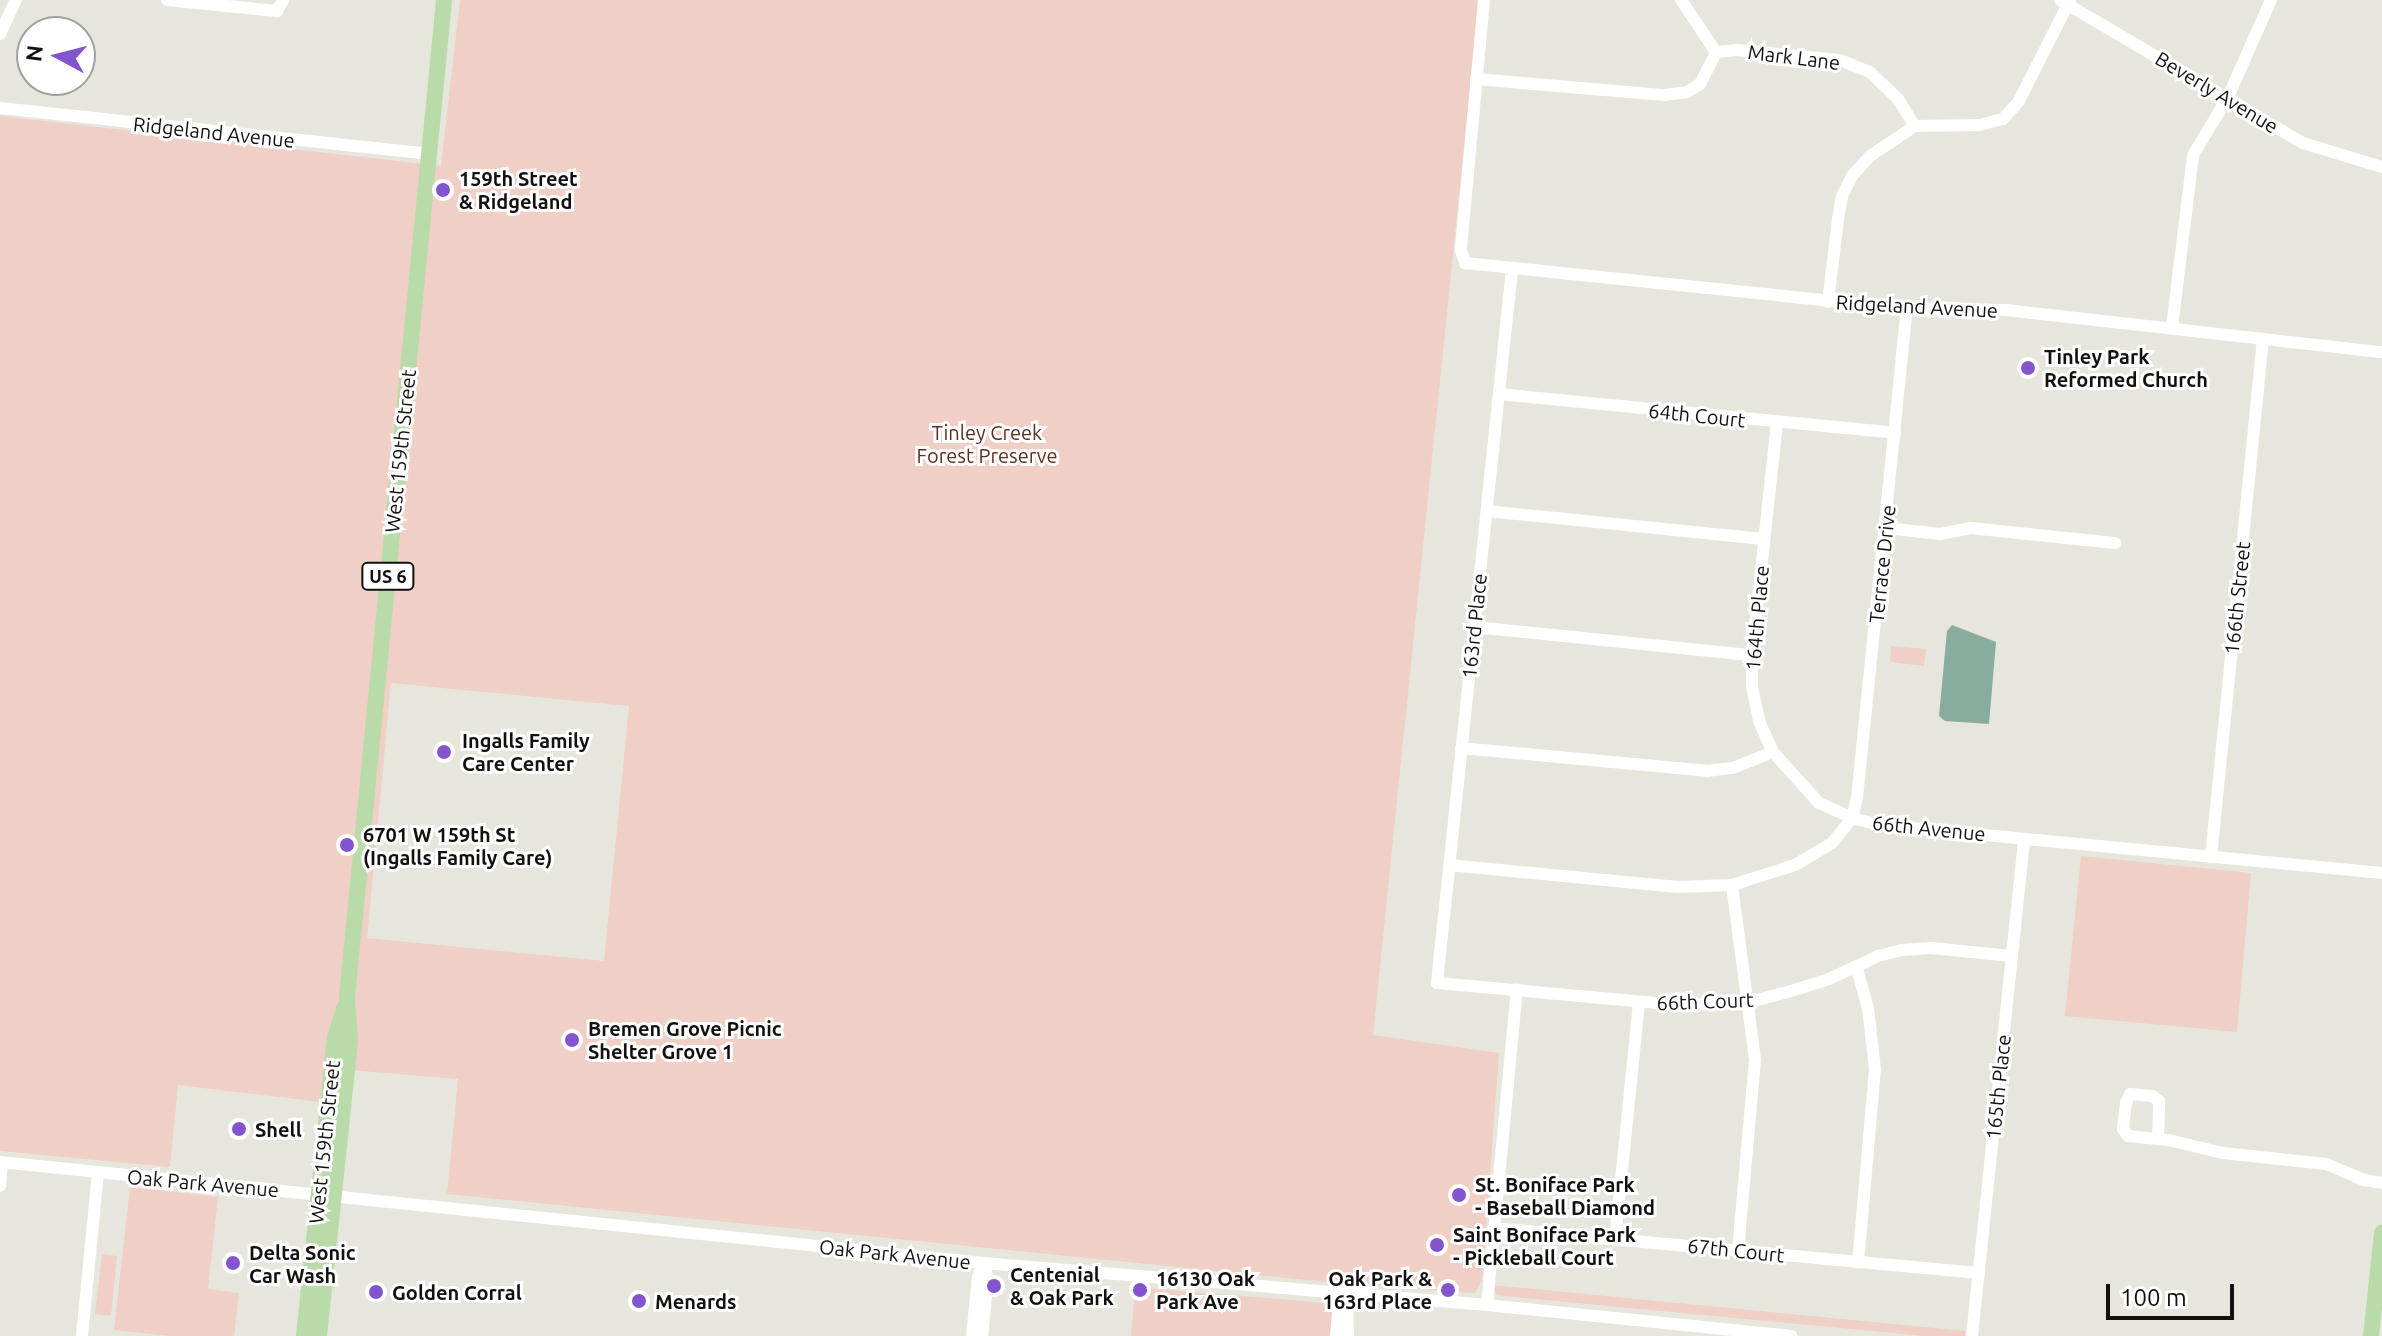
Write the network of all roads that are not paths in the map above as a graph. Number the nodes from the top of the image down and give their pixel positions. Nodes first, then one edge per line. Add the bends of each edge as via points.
1 (16, 0) edge
2 (167, 0) edge
3 (444, 0) edge
4 (1484, 0) edge
5 (1681, 0) edge
6 (2271, 0) edge
7 (2066, 2) edge
8 (280, 5) edge
9 (0, 34) edge
10 (1716, 52) junction
11 (1476, 79) junction
12 (2228, 97) junction
13 (0, 108) edge
14 (1915, 126) junction
15 (429, 154) junction
16 (2382, 167) edge
17 (1512, 269) junction
18 (1828, 302) junction
19 (1907, 309) junction
20 (2172, 327) junction
21 (2263, 339) junction
22 (2382, 352) edge
23 (1499, 394) junction
24 (1777, 423) junction
25 (1895, 433) junction
26 (1487, 511) junction
27 (1886, 528) junction
28 (1764, 539) junction
29 (2115, 543) dead end
30 (1474, 627) junction
31 (1752, 655) junction
32 (1461, 748) junction
33 (1773, 752) junction
34 (1852, 818) junction
35 (2024, 839) junction
36 (2211, 857) junction
37 (1449, 865) junction
38 (2382, 873) edge
39 (1732, 885) junction
40 (2012, 956) junction
41 (1856, 966) junction
42 (1437, 983) joint
43 (1517, 989) junction
44 (1639, 1002) junction
45 (1749, 1002) junction
46 (2158, 1138) dead end
47 (1, 1162) edge
48 (98, 1172) junction
49 (2382, 1183) edge
50 (0, 1186) edge
51 (326, 1194) junction
52 (1493, 1228) junction
53 (2382, 1233) edge
54 (1615, 1239) junction
55 (1738, 1250) junction
56 (1858, 1262) junction
57 (983, 1263) junction
58 (1979, 1273) junction
59 (1346, 1293) junction
60 (1487, 1305) junction
61 (82, 1336) edge
62 (304, 1336) edge
63 (319, 1336) edge
64 (972, 1336) edge
65 (982, 1336) edge
66 (1336, 1336) edge
67 (1348, 1336) edge
68 (1791, 1336) edge
69 (1972, 1336) edge
70 (2371, 1336) edge

1 - 9 street
2 - 8 street
3 - 15 main road, West 159th Street / US 6
4 - 11 street
5 - 10 street
6 - 12 street
7 - 12 street, Beverly Avenue
7 - 14 street via 2019,101 2003,119 1980,125
10 - 11 street via 1700,84 1664,95
10 - 14 street, Mark Lane via 1840,60 1870,72 1898,99
11 - 17 street, Ridgeland Avenue via 1461,250 1465,263
12 - 16 street, Beverly Avenue via 2303,143
12 - 20 street via 2193,155
13 - 15 street, Ridgeland Avenue
14 - 18 street via 1870,156 1842,196
15 - 51 main road, West 159th Street / US 6 via 347,997 350,1041
17 - 18 street, Ridgeland Avenue
17 - 23 street, 163rd Place
18 - 19 street, Ridgeland Avenue
19 - 20 street, Ridgeland Avenue via 2005,310
19 - 25 street, Terrace Drive
20 - 21 street, Ridgeland Avenue
21 - 22 street, Ridgeland Avenue
21 - 36 street, 166th Street
23 - 24 street, 64th Court
23 - 26 street, 163rd Place
24 - 25 street, 64th Court
24 - 28 street, 164th Place
25 - 27 street, Terrace Drive
26 - 28 street
26 - 30 street, 163rd Place
27 - 29 street via 1940,534 1970,528
27 - 34 street, Terrace Drive
28 - 31 street, 164th Place
30 - 31 street
30 - 32 street, 163rd Place
31 - 33 street, 164th Place via 1759,721
32 - 33 street via 1707,771 1733,768
32 - 37 street, 163rd Place
33 - 34 street, 164th Place via 1819,803
34 - 35 street, 66th Avenue
34 - 39 street, 66th Avenue via 1832,843 1795,865
35 - 36 street, 66th Avenue
35 - 40 street, 165th Place
36 - 38 street, 66th Avenue
37 - 39 street, 66th Avenue via 1678,887
37 - 42 street, 163rd Place
39 - 45 street
40 - 41 street, 66th Court via 1911,948
40 - 58 street, 165th Place
41 - 45 street, 66th Court
41 - 56 street via 1868,1008 1875,1069
42 - 43 street, 66th Court
43 - 44 street, 66th Court
43 - 52 street
44 - 45 street, 66th Court
44 - 54 street
45 - 55 street via 1755,1060
46 - 49 street via 2223,1153 2326,1164
47 - 48 street, Oak Park Avenue
47 - 50 street
48 - 51 street, Oak Park Avenue
48 - 61 street
51 - 57 street, Oak Park Avenue
51 - 62 main road, West 159th Street / US 6
51 - 63 main road, West 159th Street / US 6
52 - 54 street, 67th Court
52 - 60 street
53 - 70 main road
54 - 55 street, 67th Court
55 - 56 street, 67th Court
56 - 58 street, 67th Court
57 - 59 street, Oak Park Avenue
57 - 64 street
57 - 65 street via 988,1278
58 - 69 street, 165th Place
59 - 60 street, Oak Park Avenue
59 - 66 street
59 - 67 street
60 - 68 street, Oak Park Avenue

